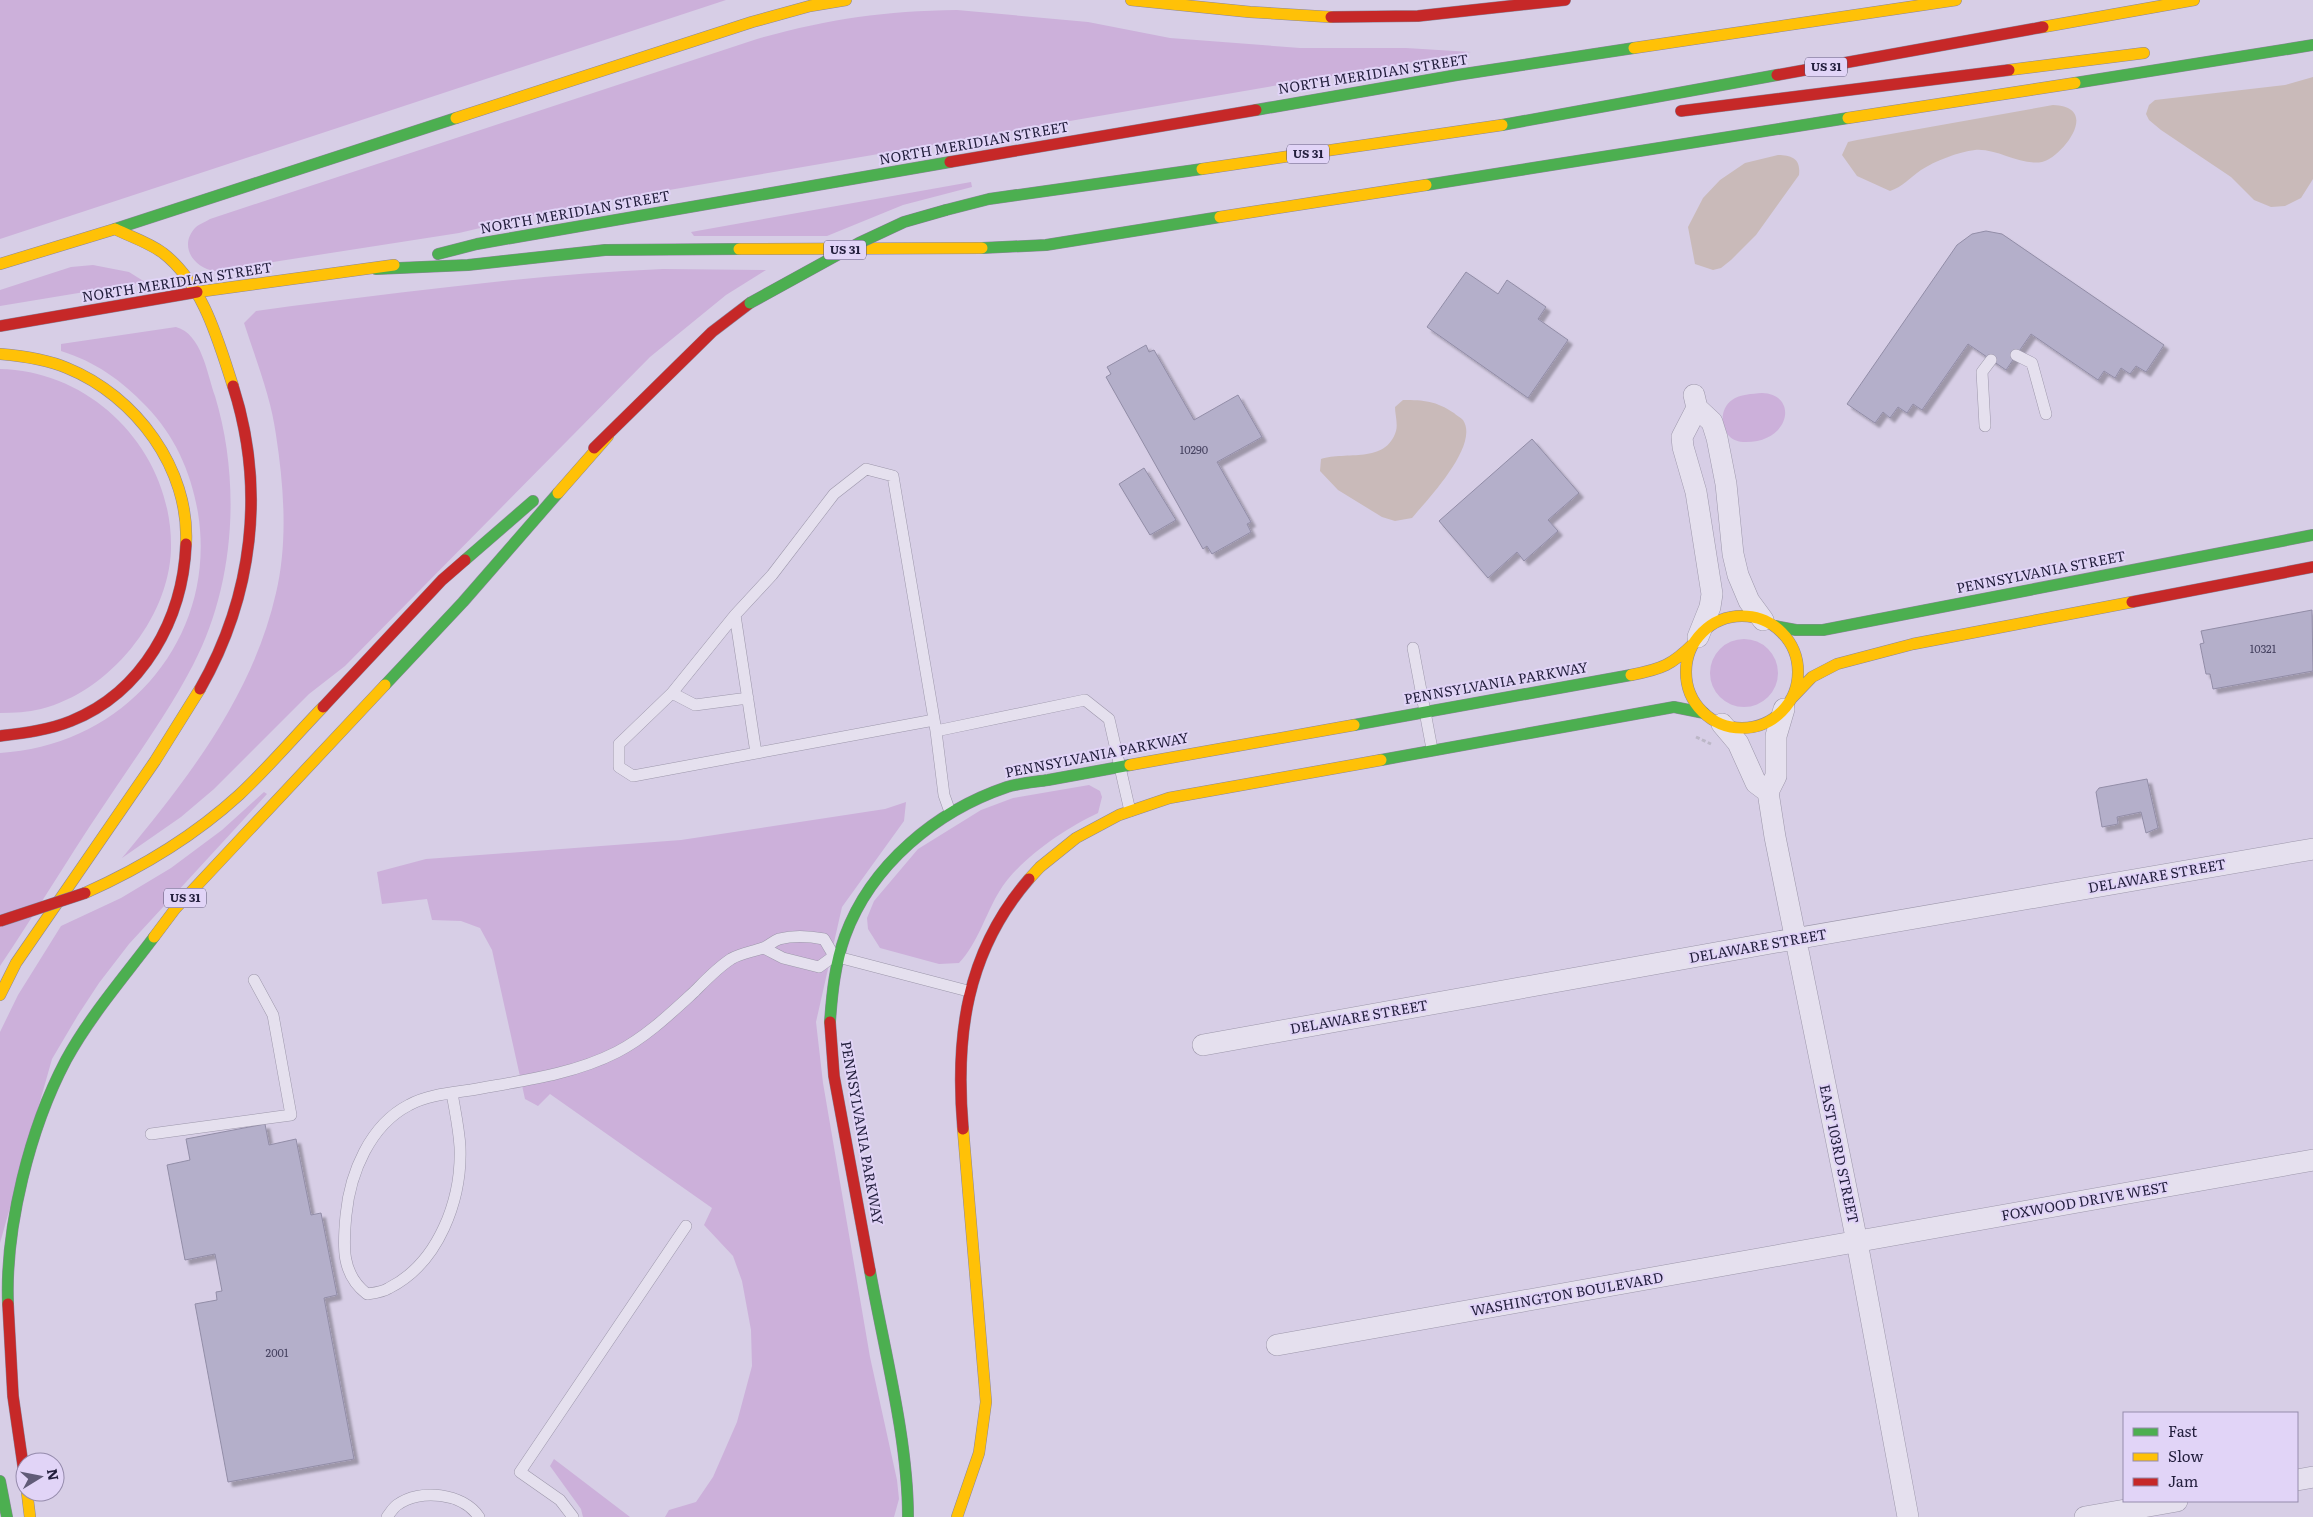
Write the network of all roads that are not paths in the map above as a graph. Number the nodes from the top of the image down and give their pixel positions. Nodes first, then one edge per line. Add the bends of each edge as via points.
1 (846, 0) edge
2 (1131, 0) edge
3 (1561, 0) edge
4 (1956, 0) edge
5 (2194, 0) edge
6 (2313, 36) edge
7 (2256, 42) dead end
8 (2313, 45) edge
9 (2160, 51) dead end
10 (1674, 112) dead end
11 (1580, 123) dead end
12 (1458, 133) junction
13 (115, 230) junction
14 (0, 264) edge
15 (376, 270) junction
16 (197, 292) junction
17 (0, 326) edge
18 (0, 354) edge
19 (2016, 355) dead end
20 (1991, 360) dead end
21 (2046, 414) dead end
22 (1985, 426) dead end
23 (608, 436) junction
24 (2313, 535) edge
25 (2313, 567) edge
26 (735, 614) junction
27 (1769, 623) junction
28 (1696, 640) junction
29 (1413, 648) dead end
30 (672, 693) junction
31 (748, 698) junction
32 (1788, 704) junction
33 (1424, 710) junction
34 (1713, 718) junction
35 (935, 725) junction
36 (0, 736) edge
37 (1432, 749) junction
38 (756, 753) junction
39 (1120, 765) junction
40 (1768, 792) junction
41 (1130, 811) junction
42 (950, 812) junction
43 (2313, 849) edge
44 (0, 921) edge
45 (1795, 939) junction
46 (764, 948) junction
47 (836, 956) junction
48 (254, 980) dead end
49 (968, 992) junction
50 (0, 995) edge
51 (1204, 1045) dead end
52 (452, 1093) junction
53 (151, 1134) dead end
54 (2313, 1160) edge
55 (686, 1226) dead end
56 (1857, 1242) junction
57 (1277, 1345) dead end
58 (21, 1452) edge
59 (2313, 1477) edge
60 (2298, 1480) edge
61 (0, 1481) edge
62 (28, 1502) edge
63 (2171, 1502) edge
64 (7, 1517) edge
65 (30, 1517) edge
66 (387, 1517) edge
67 (479, 1517) edge
68 (572, 1517) edge
69 (908, 1517) edge
70 (956, 1517) edge
71 (1908, 1517) edge
72 (2085, 1517) edge

1 - 13 main road via 752,22
2 - 3 main road via 1306,17 1371,18 1462,13
4 - 15 main road, NORTH MERIDIAN STREET via 1234,112 477,244
5 - 12 main road, US 31
6 - 7 main road
8 - 15 main road via 1046,245 605,250 468,265
9 - 10 main road
11 - 12 main road
12 - 23 main road, US 31, bridge via 989,199 904,222 750,303 712,332
13 - 14 main road
13 - 16 main road via 147,243 168,257
15 - 16 main road, NORTH MERIDIAN STREET
16 - 17 main road, NORTH MERIDIAN STREET
16 - 50 main road via 208,314 238,401 247,440 251,514 240,595 211,670 184,717 16,963
18 - 36 main road via 56,363 77,372 129,406 168,460 181,493 187,533 184,582 174,613 145,664 126,686 82,717 31,733
19 - 21 lane via 2032,363
20 - 22 lane via 1982,372
23 - 44 main road, bridge via 442,580 240,794 193,834 130,873
23 - 58 main road, US 31 via 464,602 175,909 93,1017 67,1059 44,1105 13,1226 7,1291 13,1396
24 - 27 main road, PENNSYLVANIA STREET via 1813,632
25 - 32 main road via 1913,644 1831,667 1812,677
26 - 30 lane
26 - 31 lane
26 - 35 lane via 772,575 834,494 866,469 893,476
27 - 28 main road via 1752,616 1728,617
27 - 28 street via 1749,601 1738,575 1717,438 1712,422 1696,402 1682,437 1696,492 1712,584 1710,607
27 - 32 main road via 1791,643 1798,665 1798,677
28 - 33 main road, PENNSYLVANIA PARKWAY via 1675,662 1651,671
28 - 34 main road via 1687,664 1687,680 1692,695
29 - 33 lane
30 - 31 lane via 695,706
30 - 38 lane via 619,744 619,768 633,776
31 - 38 lane
32 - 34 main road via 1768,721 1748,727
32 - 40 street, EAST 103RD STREET via 1776,736 1776,776
33 - 37 lane
33 - 39 main road, PENNSYLVANIA PARKWAY
34 - 37 main road via 1674,706
34 - 40 street via 1738,743 1756,783
35 - 38 lane
35 - 39 lane via 1084,700 1109,719
35 - 42 lane via 944,795
37 - 41 main road via 1169,798
39 - 41 lane
39 - 42 main road, PENNSYLVANIA PARKWAY via 1008,787
40 - 45 street, EAST 103RD STREET
41 - 49 main road via 1099,824 1074,840 1027,880 996,920
42 - 47 main road, PENNSYLVANIA PARKWAY via 912,839 888,864 862,902
43 - 45 street, DELAWARE STREET
45 - 51 street, DELAWARE STREET
45 - 56 street, EAST 103RD STREET
46 - 47 lane via 783,958 819,967
46 - 47 lane via 777,939 812,937 824,939
46 - 52 lane via 730,959 659,1023 617,1052 570,1070
47 - 49 lane
47 - 69 main road, PENNSYLVANIA PARKWAY via 830,1001 831,1060 902,1445
48 - 53 lane via 273,1016 291,1114
49 - 70 main road via 959,1044 959,1084 986,1402 979,1453
52 - 52 lane via 460,1146 454,1200 447,1219 416,1269 388,1289 367,1294 355,1285 350,1276 345,1251 347,1206 358,1167 376,1132 387,1120 421,1100
54 - 56 street, FOXWOOD DRIVE WEST
55 - 68 lane via 520,1472 560,1500
56 - 57 street, WASHINGTON BOULEVARD
56 - 71 street, EAST 103RD STREET
59 - 60 street
61 - 64 main road
62 - 65 main road
63 - 72 street
66 - 67 lane via 396,1505 432,1495 452,1497 469,1506

